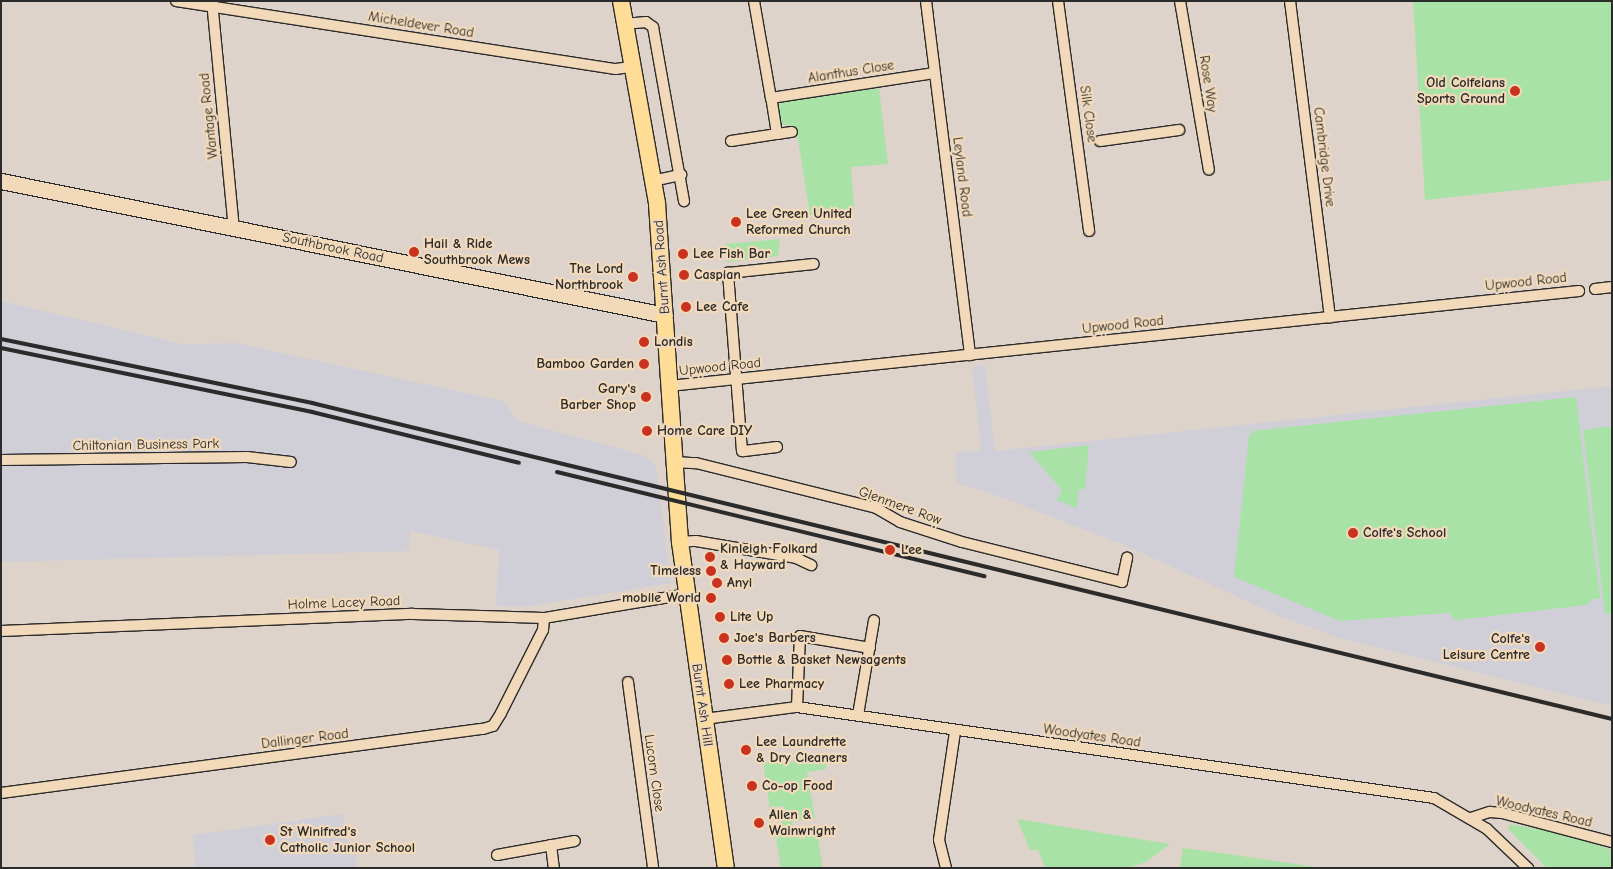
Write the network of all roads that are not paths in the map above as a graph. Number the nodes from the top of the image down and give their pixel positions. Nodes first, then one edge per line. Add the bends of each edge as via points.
1 (176, 1) edge
2 (621, 1) edge
3 (754, 1) edge
4 (926, 1) edge
5 (1058, 1) edge
6 (1180, 1) edge
7 (1290, 1) edge
8 (212, 4) edge
9 (624, 24) junction
10 (631, 67) junction
11 (934, 73) junction
12 (771, 98) junction
13 (1179, 130) dead end
14 (792, 132) dead end
15 (777, 134) junction
16 (731, 141) dead end
17 (1100, 141) dead end
18 (1209, 170) dead end
19 (681, 175) junction
20 (1, 181) edge
21 (652, 181) junction
22 (684, 201) dead end
23 (234, 228) junction
24 (1089, 231) dead end
25 (814, 264) dead end
26 (1612, 287) edge
27 (1595, 289) dead end
28 (1579, 291) dead end
29 (665, 314) junction
30 (1330, 317) junction
31 (970, 355) junction
32 (737, 379) junction
33 (670, 386) junction
34 (778, 447) dead end
35 (1, 460) edge
36 (291, 462) dead end
37 (674, 462) junction
38 (680, 542) junction
39 (1127, 558) dead end
40 (811, 565) dead end
41 (686, 594) junction
42 (544, 618) junction
43 (874, 620) dead end
44 (1, 631) edge
45 (870, 648) junction
46 (628, 682) dead end
47 (797, 707) junction
48 (858, 715) junction
49 (704, 719) junction
50 (955, 731) junction
51 (1, 793) edge
52 (1471, 818) junction
53 (575, 841) dead end
54 (1612, 842) edge
55 (551, 845) junction
56 (497, 855) dead end
57 (554, 868) edge
58 (652, 868) edge
59 (726, 868) edge
60 (946, 868) edge
61 (1528, 868) edge

1 - 8 street, Micheldever Road
2 - 9 main road, Burnt Ash Road
3 - 12 street
4 - 11 street, Leyland Road
5 - 24 street, Silk Close
6 - 18 street, Rose Way
7 - 30 street, Cambridge Drive
8 - 10 street, Micheldever Road via 616,69
8 - 23 street, Wantage Road
9 - 10 main road, Burnt Ash Road
9 - 19 street via 646,22 653,27
10 - 21 main road, Burnt Ash Road
11 - 12 street, Alanthus Close
11 - 31 street, Leyland Road
12 - 15 street
13 - 17 street
14 - 15 street
15 - 16 street
19 - 21 street
19 - 22 street
20 - 23 street, Southbrook Road
21 - 29 main road, Burnt Ash Road via 658,210
23 - 29 street, Southbrook Road
25 - 32 street via 728,273
26 - 27 street
28 - 30 street, Upwood Road
29 - 33 main road, Burnt Ash Road
30 - 31 street, Upwood Road
31 - 32 street, Upwood Road
32 - 33 street, Upwood Road
32 - 34 street via 742,451
33 - 37 main road, Burnt Ash Road
35 - 36 street, Chiltonian Business Park via 247,457
37 - 38 main road, Burnt Ash Road
37 - 39 street, Glenmere Row via 696,463 876,508 900,522 962,542 1122,582
38 - 40 street via 696,541 796,558
38 - 41 main road, Burnt Ash Hill
41 - 42 street, Holme Lacey Road
41 - 49 main road, Burnt Ash Hill
42 - 44 street, Holme Lacey Road via 413,614
42 - 51 street, Dallinger Road via 543,630 501,713 492,726 483,730
43 - 45 street
45 - 47 street via 800,636
45 - 48 street
46 - 58 street, Lucorn Close
47 - 48 street, Woodyates Road
47 - 49 street, Woodyates Road
48 - 50 street, Woodyates Road
49 - 59 main road, Burnt Ash Hill
50 - 52 street, Woodyates Road via 1434,798
50 - 60 street via 939,840
52 - 54 street, Woodyates Road via 1490,812 1502,813
52 - 61 street, Woodyates Road
53 - 55 street
55 - 56 street
55 - 57 street

